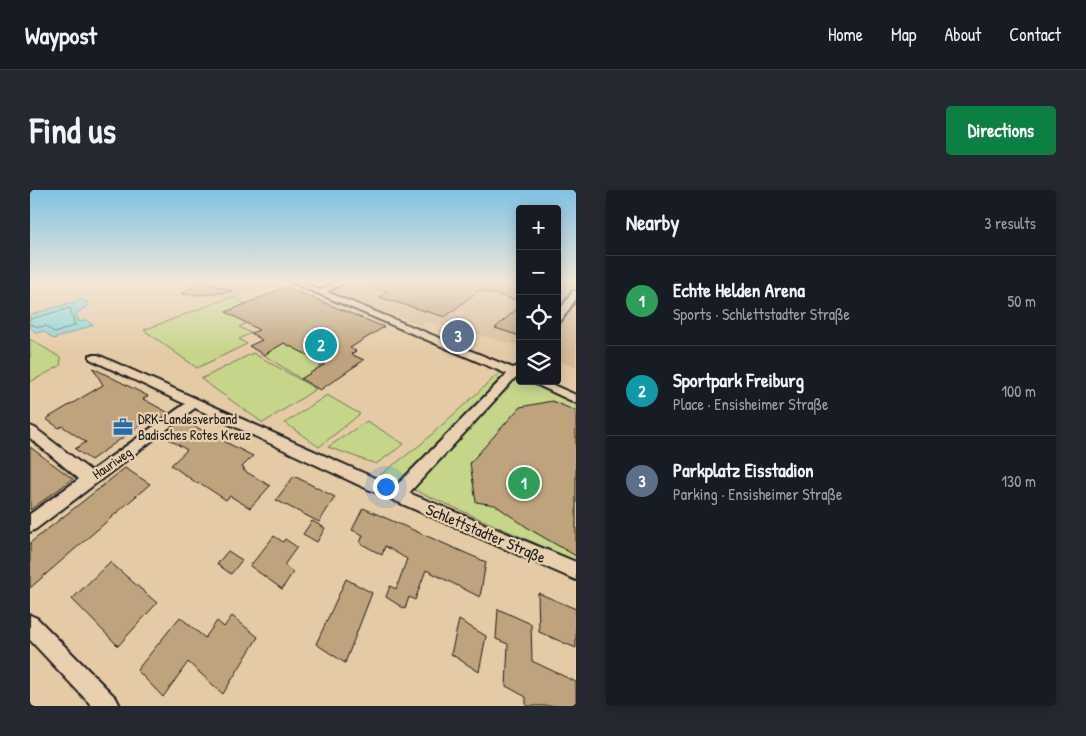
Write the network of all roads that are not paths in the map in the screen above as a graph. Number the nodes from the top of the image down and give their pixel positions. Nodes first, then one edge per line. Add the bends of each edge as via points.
1 (356, 306) edge
2 (94, 356) dead end
3 (516, 371) edge
4 (516, 374) edge
5 (543, 385) edge
6 (576, 399) edge
7 (194, 402) junction
8 (30, 431) edge
9 (90, 479) junction
10 (397, 495) junction
11 (30, 524) edge
12 (576, 570) edge
13 (30, 625) edge
14 (108, 706) edge

1 - 3 street
2 - 7 street, Schlettstadter Straße
4 - 10 street
5 - 6 street
7 - 9 street, Hauriweg
7 - 10 street, Schlettstadter Straße
8 - 9 street
9 - 11 street, Hauriweg
10 - 12 street, Schlettstadter Straße
13 - 14 street

